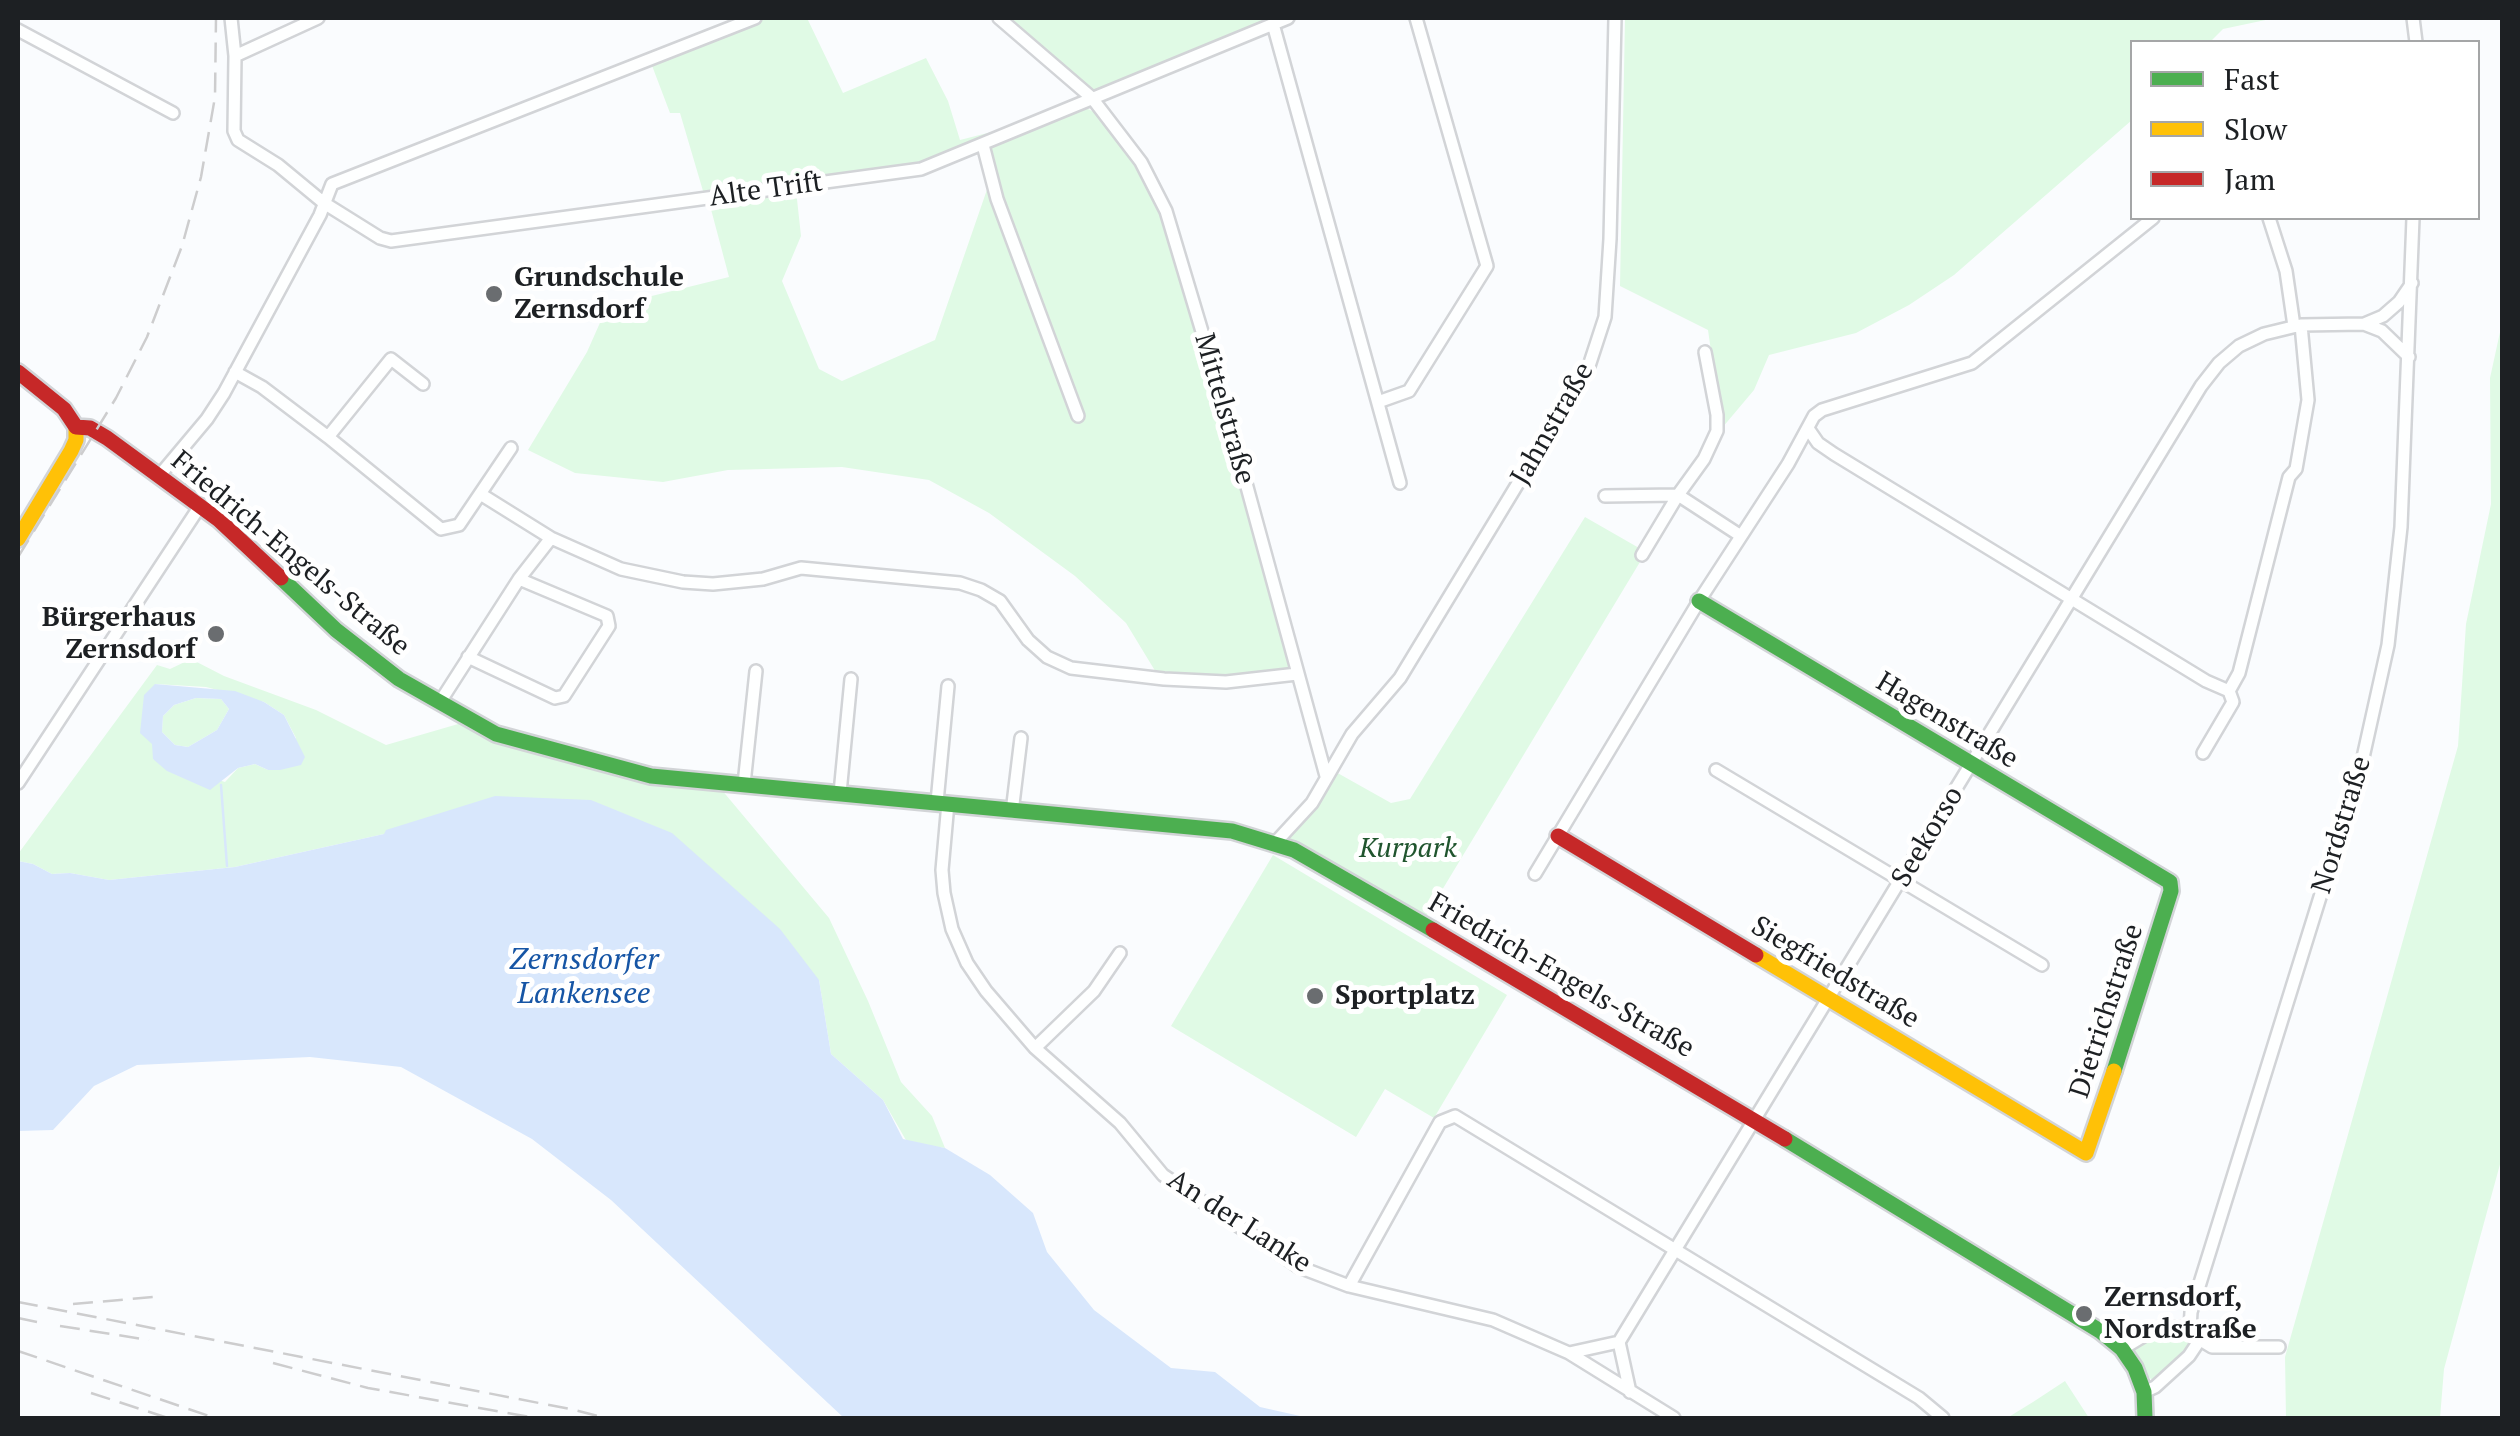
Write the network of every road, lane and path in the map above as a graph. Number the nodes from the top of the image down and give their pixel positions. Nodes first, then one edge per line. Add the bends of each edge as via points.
1 (231, 18) edge
2 (318, 18) edge
3 (755, 18) edge
4 (999, 18) edge
5 (1288, 18) edge
6 (1416, 18) edge
7 (1614, 18) edge
8 (1273, 24) junction
9 (18, 30) edge
10 (235, 56) junction
11 (1092, 98) junction
12 (173, 114) dead end
13 (982, 146) junction
14 (324, 202) junction
15 (2151, 220) edge
16 (2270, 220) edge
17 (2413, 220) edge
18 (2412, 282) junction
19 (2364, 324) junction
20 (2298, 326) junction
21 (1705, 352) dead end
22 (2409, 357) junction
23 (18, 372) edge
24 (235, 372) junction
25 (423, 384) dead end
26 (1378, 402) junction
27 (1078, 416) dead end
28 (76, 427) junction
29 (1809, 430) junction
30 (328, 437) junction
31 (511, 448) dead end
32 (160, 475) junction
33 (1400, 482) dead end
34 (482, 495) junction
35 (1678, 495) junction
36 (1605, 496) dead end
37 (200, 506) junction
38 (1741, 536) junction
39 (18, 538) edge
40 (551, 538) junction
41 (1642, 556) dead end
42 (519, 579) junction
43 (2074, 598) junction
44 (1700, 601) junction
45 (468, 657) junction
46 (756, 671) dead end
47 (1298, 674) junction
48 (851, 678) dead end
49 (948, 686) dead end
50 (2229, 691) junction
51 (440, 702) junction
52 (1021, 738) dead end
53 (2203, 753) dead end
54 (1971, 766) junction
55 (1716, 770) dead end
56 (1326, 776) junction
57 (18, 784) edge
58 (744, 784) junction
59 (840, 793) junction
60 (942, 803) junction
61 (1012, 812) junction
62 (1558, 836) junction
63 (1276, 842) junction
64 (1535, 874) dead end
65 (1902, 881) junction
66 (2170, 882) joint
67 (1120, 953) dead end
68 (2042, 964) dead end
69 (1830, 998) junction
70 (1035, 1048) junction
71 (1756, 1121) junction
72 (2086, 1153) joint
73 (1676, 1251) junction
74 (1349, 1286) junction
75 (2195, 1336) junction
76 (1620, 1342) junction
77 (2279, 1348) dead end
78 (2122, 1349) junction
79 (1569, 1352) junction
80 (1630, 1392) junction
81 (2144, 1392) junction
82 (1674, 1418) edge
83 (1943, 1418) edge
84 (2145, 1418) edge

1 - 10 street
2 - 10 street
3 - 14 street via 332,184
4 - 11 street, Mittelstraße
5 - 8 street, Alte Trift
6 - 26 street via 1487,266 1409,391
7 - 56 street, Jahnstraße via 1610,239 1598,344 1400,678
8 - 11 street, Alte Trift
8 - 26 street
9 - 12 street
10 - 14 street, Alte Trift via 234,131 246,147
11 - 13 street, Alte Trift
11 - 47 street, Mittelstraße via 1141,162 1166,210
13 - 14 street, Alte Trift via 921,169 391,242
13 - 27 street
14 - 24 street
15 - 29 street via 1972,363 1822,410
16 - 20 street
17 - 18 street, Nordstraße
18 - 19 street via 2383,316
18 - 22 street, Nordstraße
19 - 20 street, Seekorso
19 - 22 street
20 - 43 street, Seekorso via 2264,334 2218,363
20 - 50 street via 2308,400 2296,469
21 - 35 street via 1716,431
22 - 75 street, Nordstraße via 2401,528 2371,723 2191,1312
23 - 28 street, Friedrich-Engels-Straße via 64,408
24 - 30 street
24 - 32 street via 208,419
25 - 30 street via 391,359
26 - 33 street
28 - 32 street, Friedrich-Engels-Straße via 96,431
28 - 39 street via 71,450
29 - 38 street
29 - 43 street via 1834,454
30 - 34 street via 441,529 459,525
31 - 34 street
32 - 37 street, Friedrich-Engels-Straße
34 - 40 street
35 - 36 street
35 - 38 street
35 - 41 street
37 - 51 street, Friedrich-Engels-Straße via 347,639
37 - 57 street
38 - 44 street
40 - 42 street
40 - 47 street via 621,569 683,582 763,579 801,568 960,584 1000,602 1047,658 1070,668 1226,682
42 - 45 street
42 - 45 street via 607,616 610,626 564,696 555,698
43 - 50 street
43 - 54 street, Seekorso
44 - 54 street, Hagenstraße
44 - 62 street
45 - 51 street
46 - 58 street
47 - 56 street, Mittelstraße
48 - 59 street
49 - 60 street, An der Lanke
50 - 53 street via 2233,702
51 - 58 street, Friedrich-Engels-Straße via 496,734 638,772
52 - 61 street
54 - 65 street, Seekorso
54 - 66 street, Hagenstraße
55 - 65 street
56 - 63 street via 1312,803
58 - 59 street, Friedrich-Engels-Straße
59 - 60 street, Friedrich-Engels-Straße
60 - 61 street, Friedrich-Engels-Straße
60 - 70 street, An der Lanke via 942,870 952,929 986,991
61 - 63 street, Friedrich-Engels-Straße via 1232,831
62 - 64 street
62 - 69 street, Siegfriedstraße
63 - 71 street, Friedrich-Engels-Straße
65 - 68 street
65 - 69 street, Seekorso
66 - 72 street, Dietrichstraße
67 - 70 street via 1094,992
69 - 71 street, Seekorso
69 - 72 street, Siegfriedstraße
70 - 74 street, An der Lanke via 1120,1123 1163,1175 1299,1267
71 - 73 street, Seekorso
71 - 78 street, Friedrich-Engels-Straße
73 - 74 street via 1454,1116 1440,1122
73 - 76 street, Seekorso
73 - 83 street
74 - 79 street, An der Lanke via 1493,1320
75 - 77 street via 2212,1347
75 - 78 street via 2178,1327 2156,1328
75 - 81 street via 2189,1356
76 - 79 street
76 - 80 street
78 - 81 street, Friedrich-Engels-Straße
79 - 80 street, An der Lanke
80 - 82 street, An der Lanke
81 - 84 street, Friedrich-Engels-Straße

